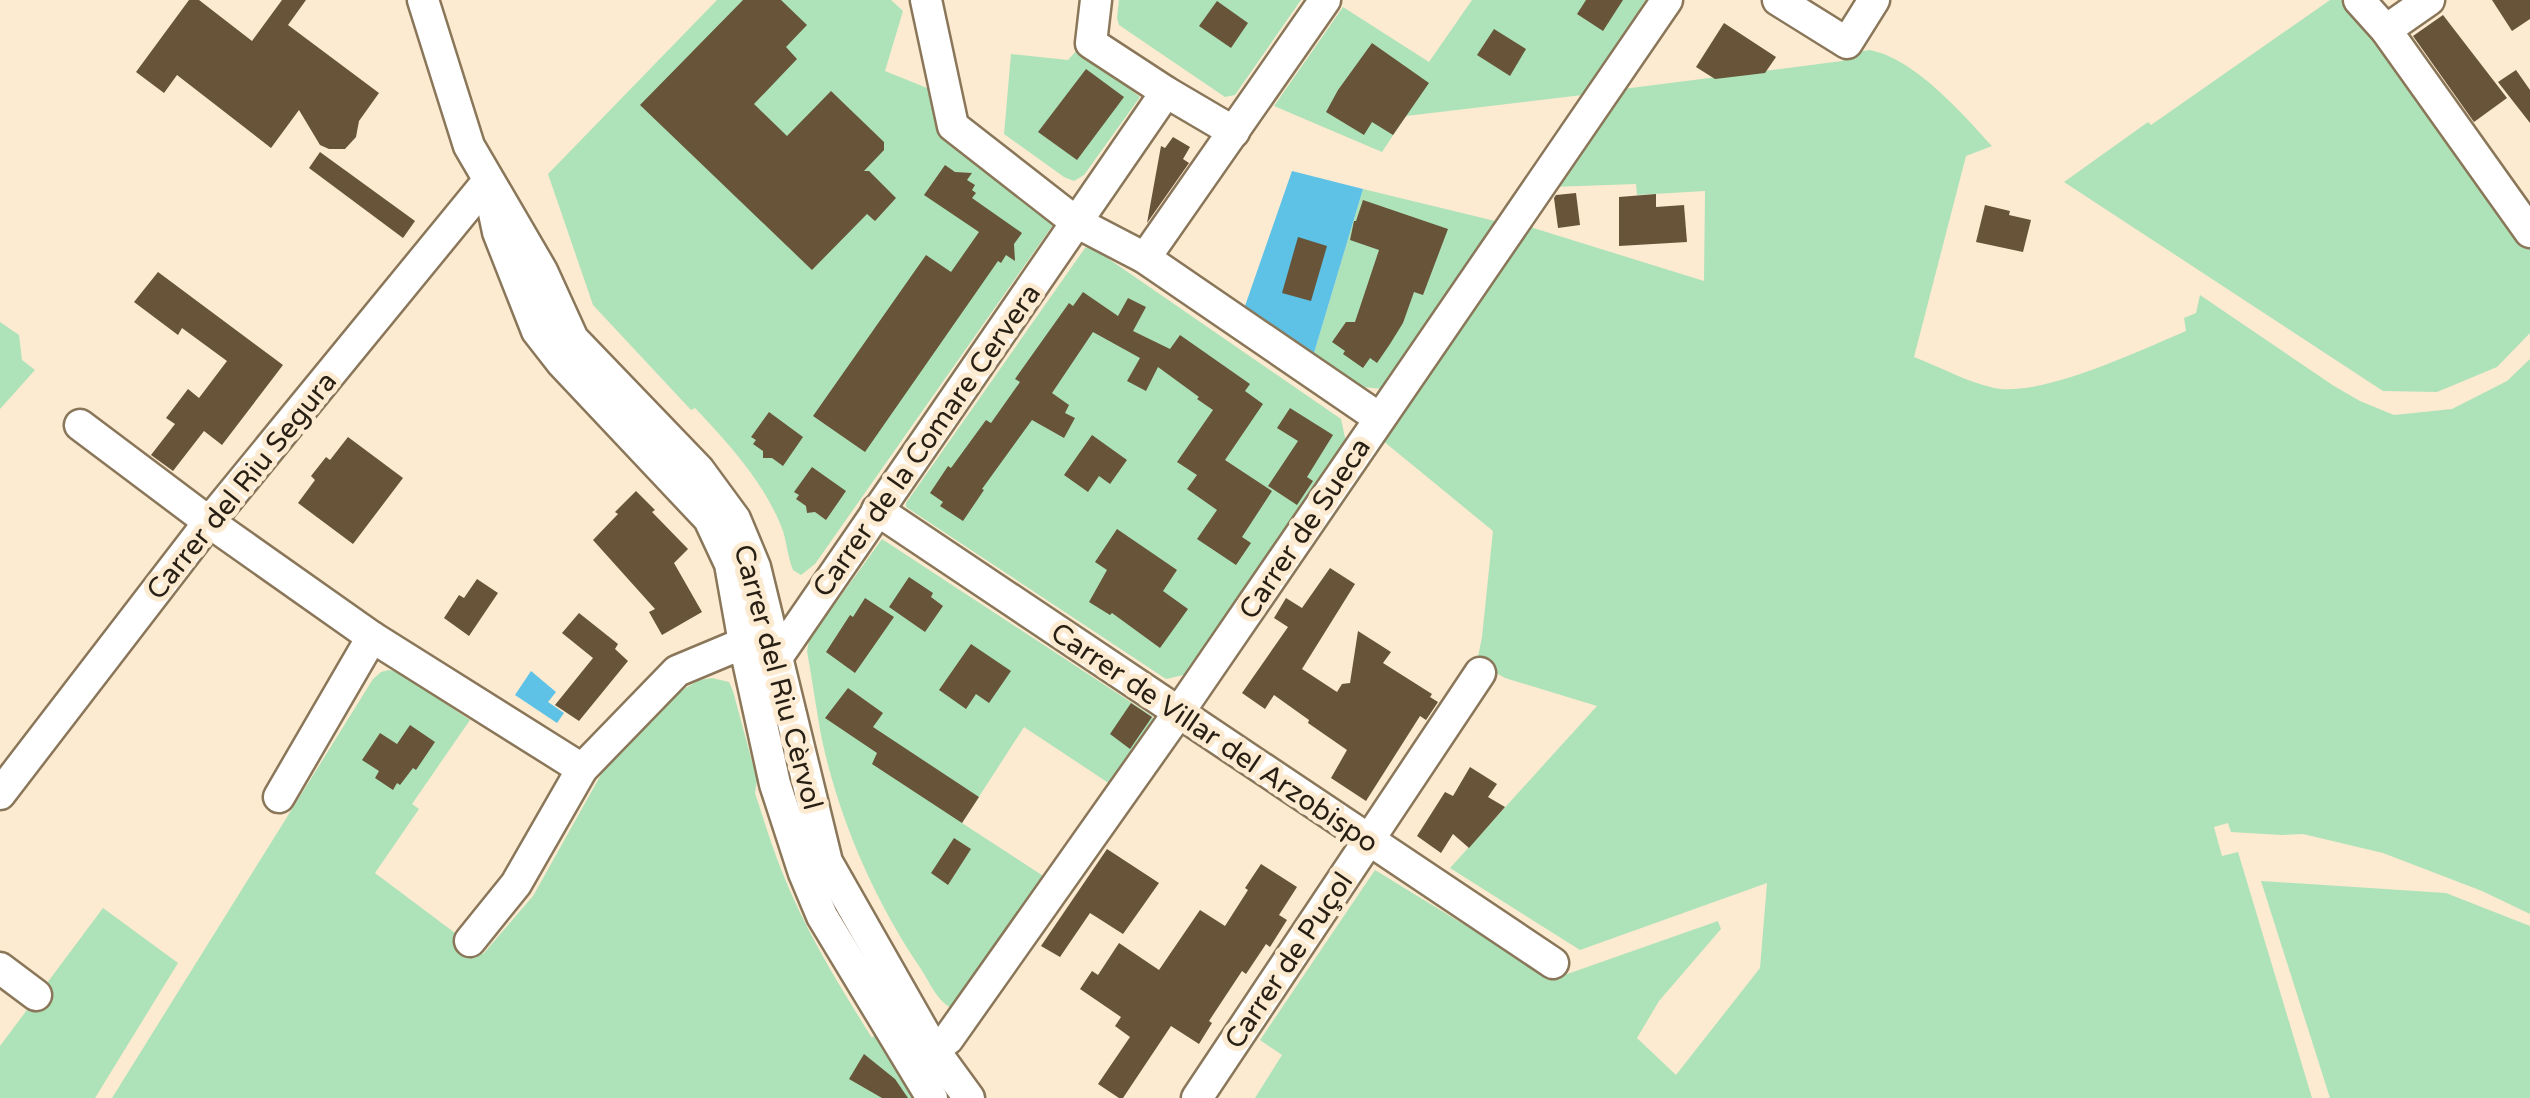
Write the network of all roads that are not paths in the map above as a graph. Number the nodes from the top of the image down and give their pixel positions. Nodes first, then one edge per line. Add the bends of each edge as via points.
1 (926, 0) edge
2 (1096, 0) edge
3 (1325, 0) edge
4 (1666, 0) edge
5 (1778, 0) edge
6 (1874, 0) edge
7 (2359, 0) edge
8 (2429, 0) edge
9 (427, 4) edge
10 (2386, 30) junction
11 (1166, 92) junction
12 (1234, 132) junction
13 (488, 181) junction
14 (1076, 222) junction
15 (2530, 232) edge
16 (1145, 258) junction
17 (1379, 418) junction
18 (80, 424) dead end
19 (877, 510) junction
20 (209, 522) junction
21 (372, 637) junction
22 (744, 644) junction
23 (776, 659) junction
24 (1480, 673) dead end
25 (1179, 712) junction
26 (582, 769) junction
27 (0, 794) edge
28 (279, 797) dead end
29 (1368, 840) junction
30 (470, 941) dead end
31 (1554, 964) dead end
32 (0, 968) edge
33 (36, 995) dead end
34 (934, 1050) junction
35 (932, 1098) edge
36 (969, 1098) edge
37 (1196, 1098) edge

1 - 14 street via 952,126
2 - 11 street via 1092,43
3 - 12 street
4 - 17 street, Carrer de Sueca
5 - 6 street via 1847,43
7 - 10 street
8 - 10 street
9 - 13 street, Carrer del Riu Cèrvol via 468,146
10 - 15 street
11 - 12 street
11 - 14 street, Carrer de la Comare Cervera
12 - 16 street
13 - 20 street, Carrer del Riu Segura
13 - 22 street, Carrer del Riu Cèrvol via 498,232 536,331 709,520 730,564
13 - 23 street, Carrer del Riu Cèrvol via 573,338 699,470 735,518
14 - 16 street
14 - 19 street, Carrer de la Comare Cervera
16 - 17 street
17 - 25 street, Carrer de Sueca
18 - 20 street
19 - 23 street, Carrer de la Comare Cervera
19 - 25 street, Carrer de Villar del Arzobispo
20 - 21 street
20 - 27 street, Carrer del Riu Segura
21 - 26 street
21 - 28 street
22 - 26 street via 677,671
22 - 35 street, Carrer del Riu Cèrvol via 775,784 816,902
23 - 34 street, Carrer del Riu Cèrvol via 827,862
24 - 29 street, Carrer de Puçol
25 - 29 street, Carrer de Villar del Arzobispo
25 - 34 street, Carrer de Sueca
26 - 30 street via 516,884
29 - 31 street, Carrer de Villar del Arzobispo
29 - 37 street, Carrer de Puçol
32 - 33 street
34 - 36 street, Carrer del Riu Cèrvol

